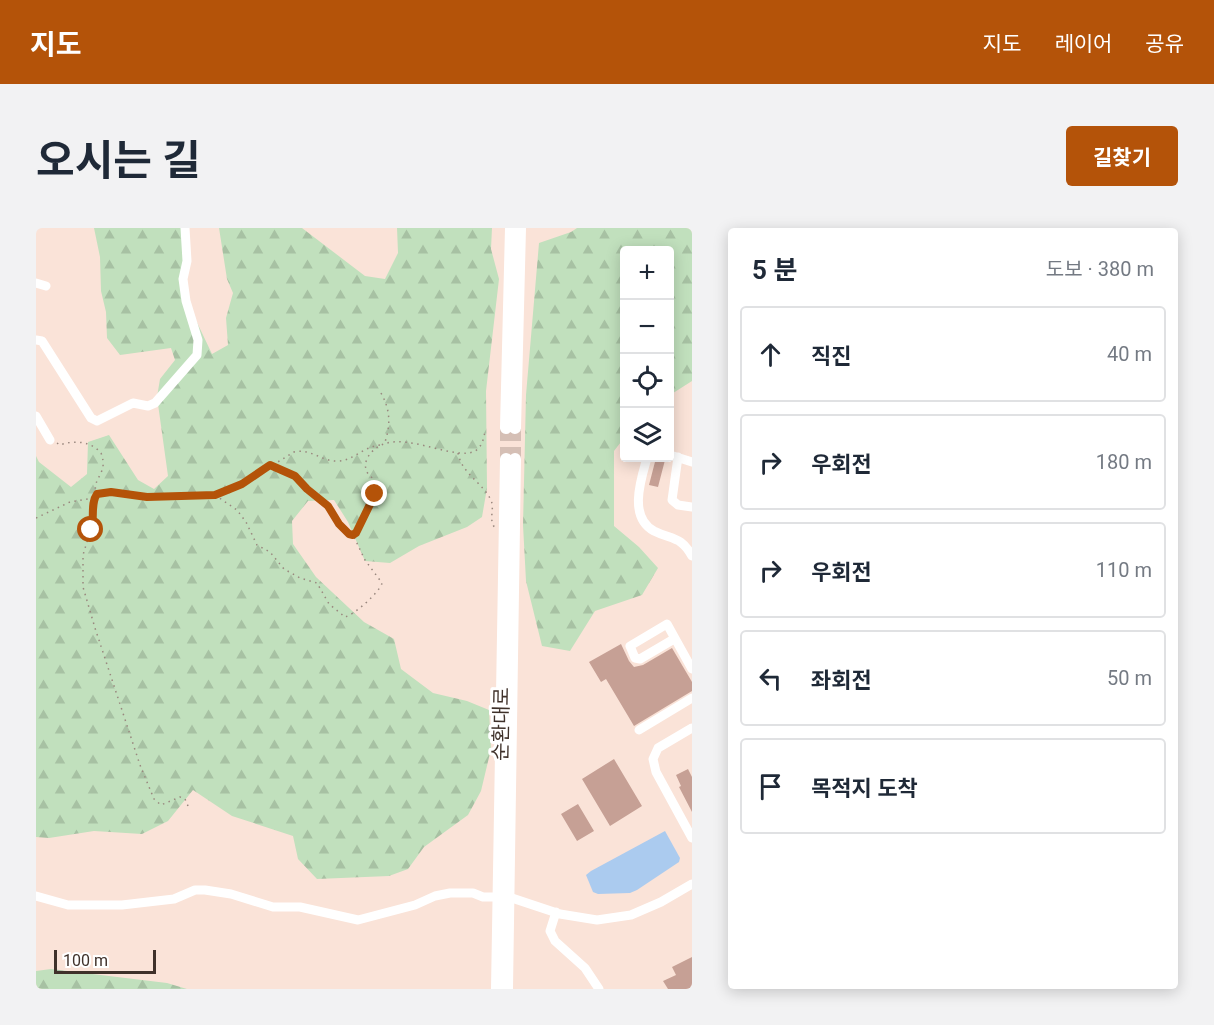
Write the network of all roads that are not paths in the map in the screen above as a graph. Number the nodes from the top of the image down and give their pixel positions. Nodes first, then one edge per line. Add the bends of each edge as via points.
1 (185, 228) edge
2 (511, 228) edge
3 (520, 228) edge
4 (36, 340) edge
5 (36, 416) edge
6 (50, 440) road end
7 (674, 456) edge
8 (510, 459) tunnel mouth
9 (646, 462) edge
10 (674, 462) edge
11 (692, 462) edge
12 (692, 507) edge
13 (692, 556) edge
14 (674, 639) junction
15 (692, 669) edge
16 (692, 698) edge
17 (692, 728) edge
18 (639, 730) dead end
19 (692, 838) edge
20 (692, 884) edge
21 (36, 896) edge
22 (504, 897) junction
23 (556, 912) junction
24 (497, 989) edge
25 (507, 989) edge
26 (599, 989) edge

1 - 4 street via 187,261 183,279 198,340 196,355 155,403 133,403 97,421 42,341
2 - 3 main road via 511,428
5 - 6 street
7 - 11 street
8 - 22 main road, 순환대로
9 - 13 street via 639,487 640,513 654,531 683,542
10 - 12 street via 672,500 678,506
14 - 14 street via 667,624 630,648 640,659
14 - 15 street
16 - 18 street
17 - 19 street via 658,748 653,759 656,772
20 - 23 street via 631,915 597,920
21 - 22 street via 68,905 122,905 174,899 205,890 273,907 300,907 358,920 450,893
22 - 23 street
22 - 24 main road, 순환대로
22 - 25 main road, 순환대로
23 - 26 street via 550,931 555,941 585,968

